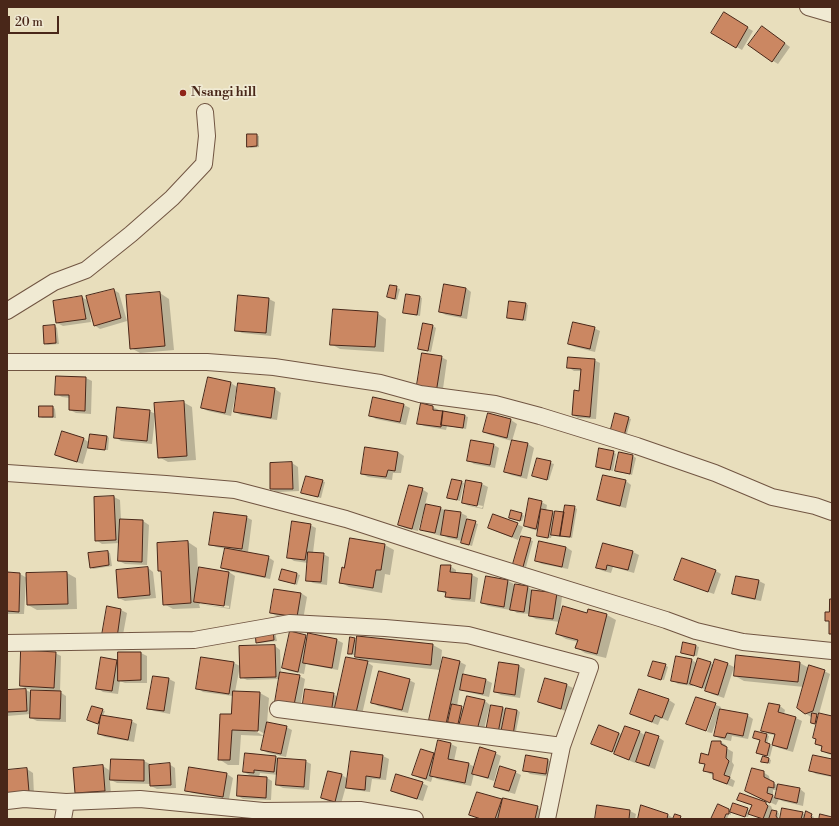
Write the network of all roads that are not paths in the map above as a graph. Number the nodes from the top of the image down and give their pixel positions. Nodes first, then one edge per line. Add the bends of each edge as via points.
1 (808, 7) edge
2 (832, 14) edge
3 (205, 112) dead end
4 (7, 311) edge
5 (7, 362) edge
6 (7, 473) edge
7 (832, 512) edge
8 (7, 643) edge
9 (832, 651) edge
10 (278, 709) dead end
11 (562, 746) junction
12 (7, 801) edge
13 (66, 802) junction
14 (64, 819) edge
15 (415, 819) edge
16 (547, 819) edge

1 - 2 street
3 - 4 street via 207,136 204,164 172,198 86,270 54,282
5 - 7 street via 207,362 274,367 380,383 420,394 496,404 637,446 772,496
6 - 9 street via 235,490 346,519 696,631 744,642
8 - 11 street via 194,640 290,623 468,635 590,667
10 - 11 street
11 - 16 street
12 - 13 street via 24,799
13 - 14 street
13 - 15 street via 140,799 263,811 360,810

